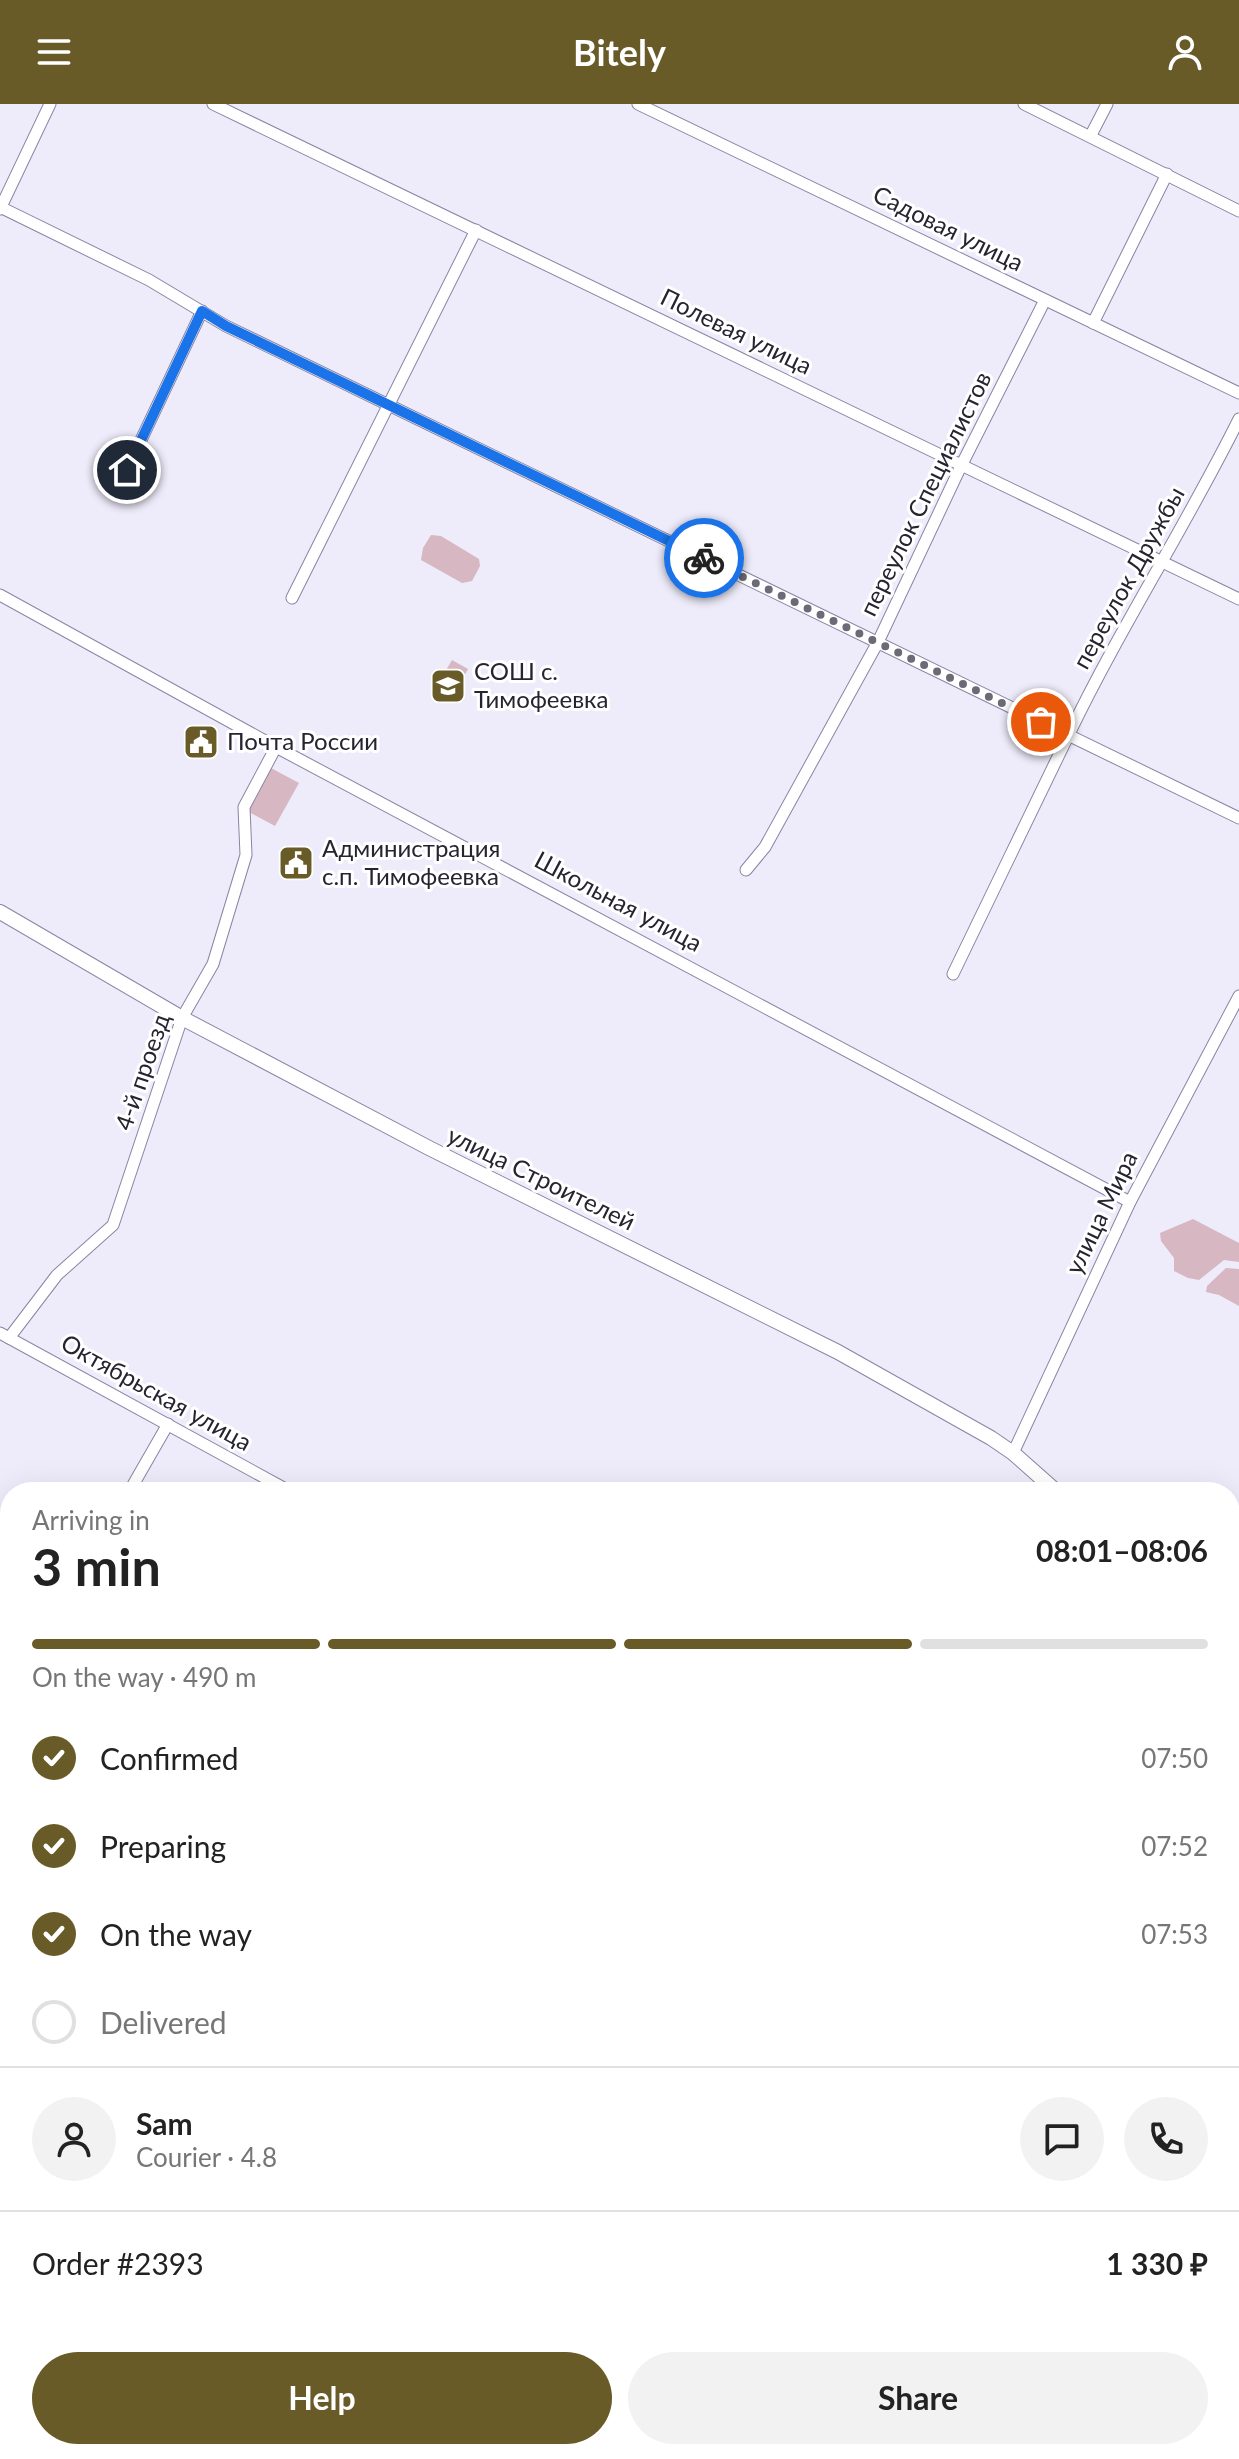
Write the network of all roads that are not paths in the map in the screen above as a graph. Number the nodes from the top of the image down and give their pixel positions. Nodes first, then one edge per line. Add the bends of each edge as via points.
1 (50, 104) edge
2 (213, 104) edge
3 (638, 104) edge
4 (1107, 104) edge
5 (1027, 105) edge
6 (1091, 135) junction
7 (1167, 174) junction
8 (0, 208) edge
9 (1239, 211) edge
10 (476, 230) junction
11 (1045, 300) junction
12 (202, 311) junction
13 (1093, 323) junction
14 (1239, 393) edge
15 (389, 405) junction
16 (1239, 419) edge
17 (961, 466) junction
18 (116, 493) dead end
19 (1161, 561) junction
20 (0, 595) edge
21 (292, 598) dead end
22 (1239, 599) edge
23 (878, 642) junction
24 (1068, 735) junction
25 (276, 747) junction
26 (1239, 818) edge
27 (746, 870) dead end
28 (0, 912) edge
29 (953, 974) dead end
30 (1239, 996) edge
31 (182, 1018) junction
32 (1130, 1202) junction
33 (4, 1336) edge
34 (168, 1424) junction
35 (1013, 1453) junction
36 (135, 1482) edge
37 (273, 1482) edge
38 (1046, 1482) edge

1 - 8 street
2 - 10 street, Полевая улица
3 - 11 street, Садовая улица
4 - 6 street
5 - 6 street
6 - 7 street
7 - 9 street
7 - 13 street
8 - 12 street
10 - 15 street
10 - 17 street, Полевая улица
11 - 13 street, Садовая улица
11 - 17 street, переулок Специалистов
12 - 15 street
12 - 18 street
13 - 14 street, Садовая улица
15 - 21 street
15 - 23 street
16 - 19 street, переулок Дружбы
17 - 19 street, Полевая улица
17 - 23 street, переулок Специалистов
19 - 22 street, Полевая улица
19 - 24 street, переулок Дружбы
20 - 25 street, Школьная улица
23 - 24 street
23 - 27 street, переулок Специалистов via 765,847
24 - 26 street
24 - 29 street, переулок Дружбы
25 - 31 street, 4-й проезд via 244,807 246,855 213,964
25 - 32 street, Школьная улица
28 - 31 main road, улица Строителей
30 - 32 street, улица Мира
31 - 33 street, 4-й проезд via 113,1225 57,1275
31 - 35 main road, улица Строителей via 838,1352
32 - 35 street, улица Мира
33 - 34 street, Октябрьская улица
34 - 36 street
34 - 37 street, Октябрьская улица
35 - 38 main road, улица Строителей

